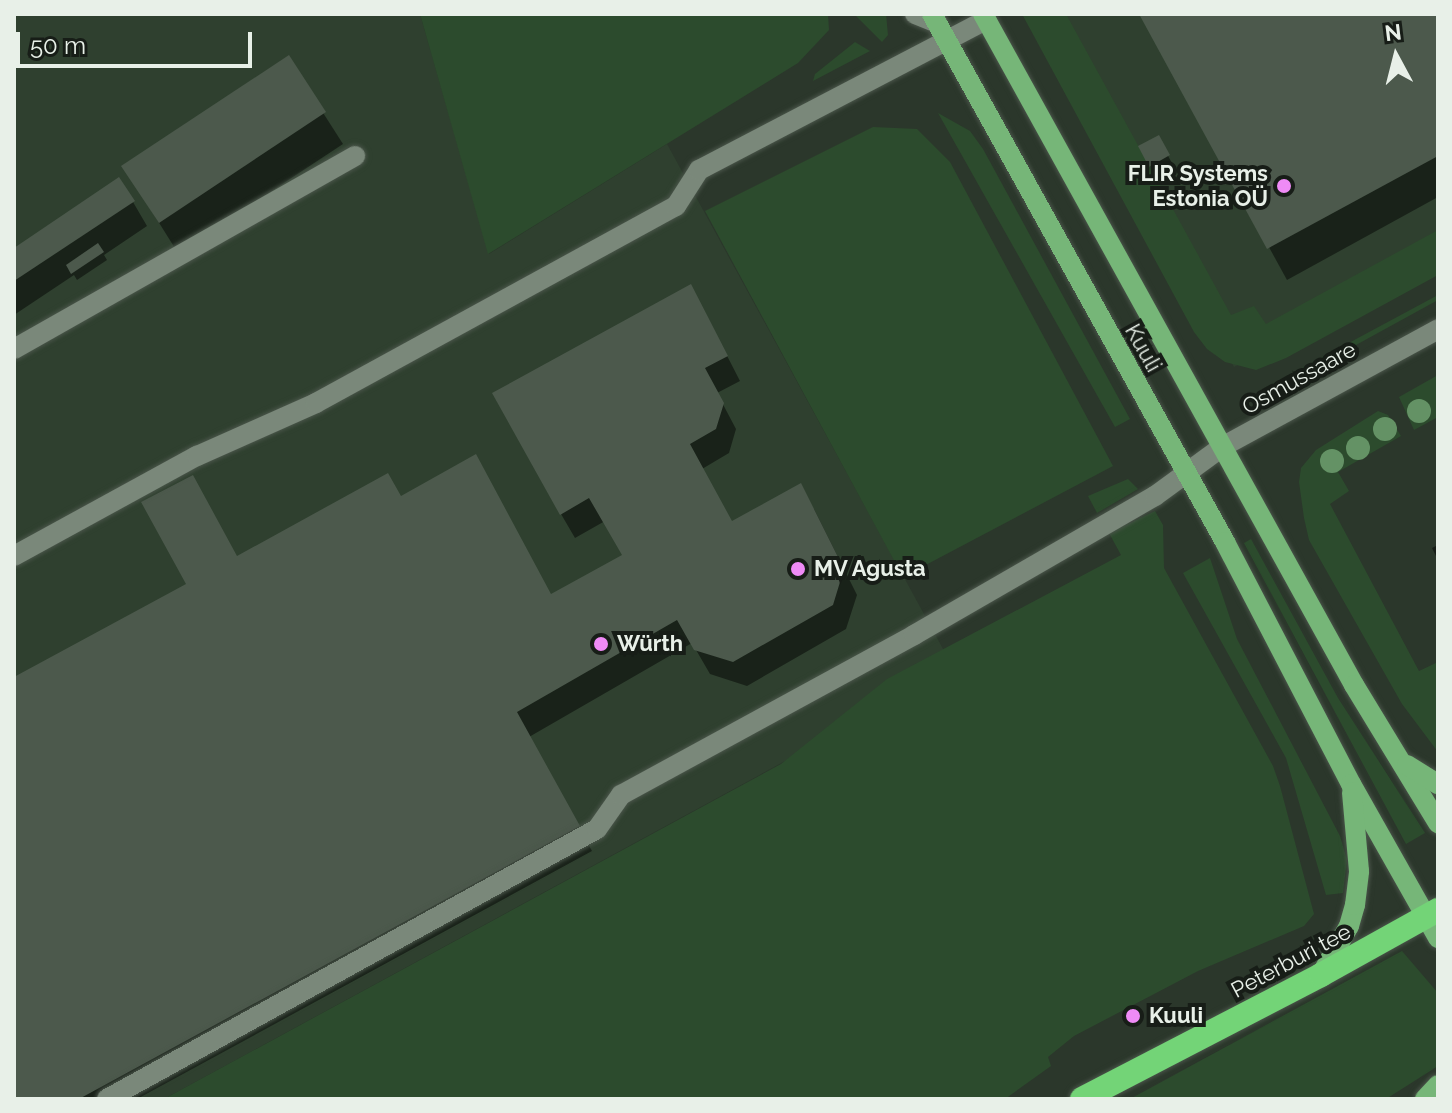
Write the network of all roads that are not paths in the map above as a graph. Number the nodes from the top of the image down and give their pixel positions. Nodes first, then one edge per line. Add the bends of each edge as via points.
1 (915, 14) edge
2 (984, 17) edge
3 (938, 26) edge
4 (355, 156) dead end
5 (1438, 329) edge
6 (14, 349) edge
7 (1222, 447) junction
8 (1186, 474) junction
9 (14, 556) edge
10 (1403, 763) junction
11 (1351, 784) junction
12 (1438, 784) edge
13 (1438, 823) edge
14 (1432, 914) edge
15 (1438, 938) edge
16 (1321, 975) junction
17 (1438, 1085) edge
18 (107, 1099) edge
19 (1082, 1099) edge
20 (1425, 1099) edge

1 - 3 street
2 - 3 street
2 - 7 main road, Kuuli
3 - 8 main road, Kuuli
3 - 9 street via 699,170 676,206 316,403 197,456
4 - 6 street
5 - 7 street, Osmussaare
7 - 8 street, Osmussaare
7 - 10 main road, Kuuli
8 - 11 main road, Kuuli
8 - 18 street, Osmussaare via 914,635 621,795 597,829
10 - 12 main road
10 - 13 main road, Kuuli
11 - 14 main road, Kuuli
11 - 16 main road via 1359,871 1355,905
14 - 15 main road, Kuuli
14 - 16 highway, Peterburi tee
16 - 19 highway, Peterburi tee
17 - 20 main road

